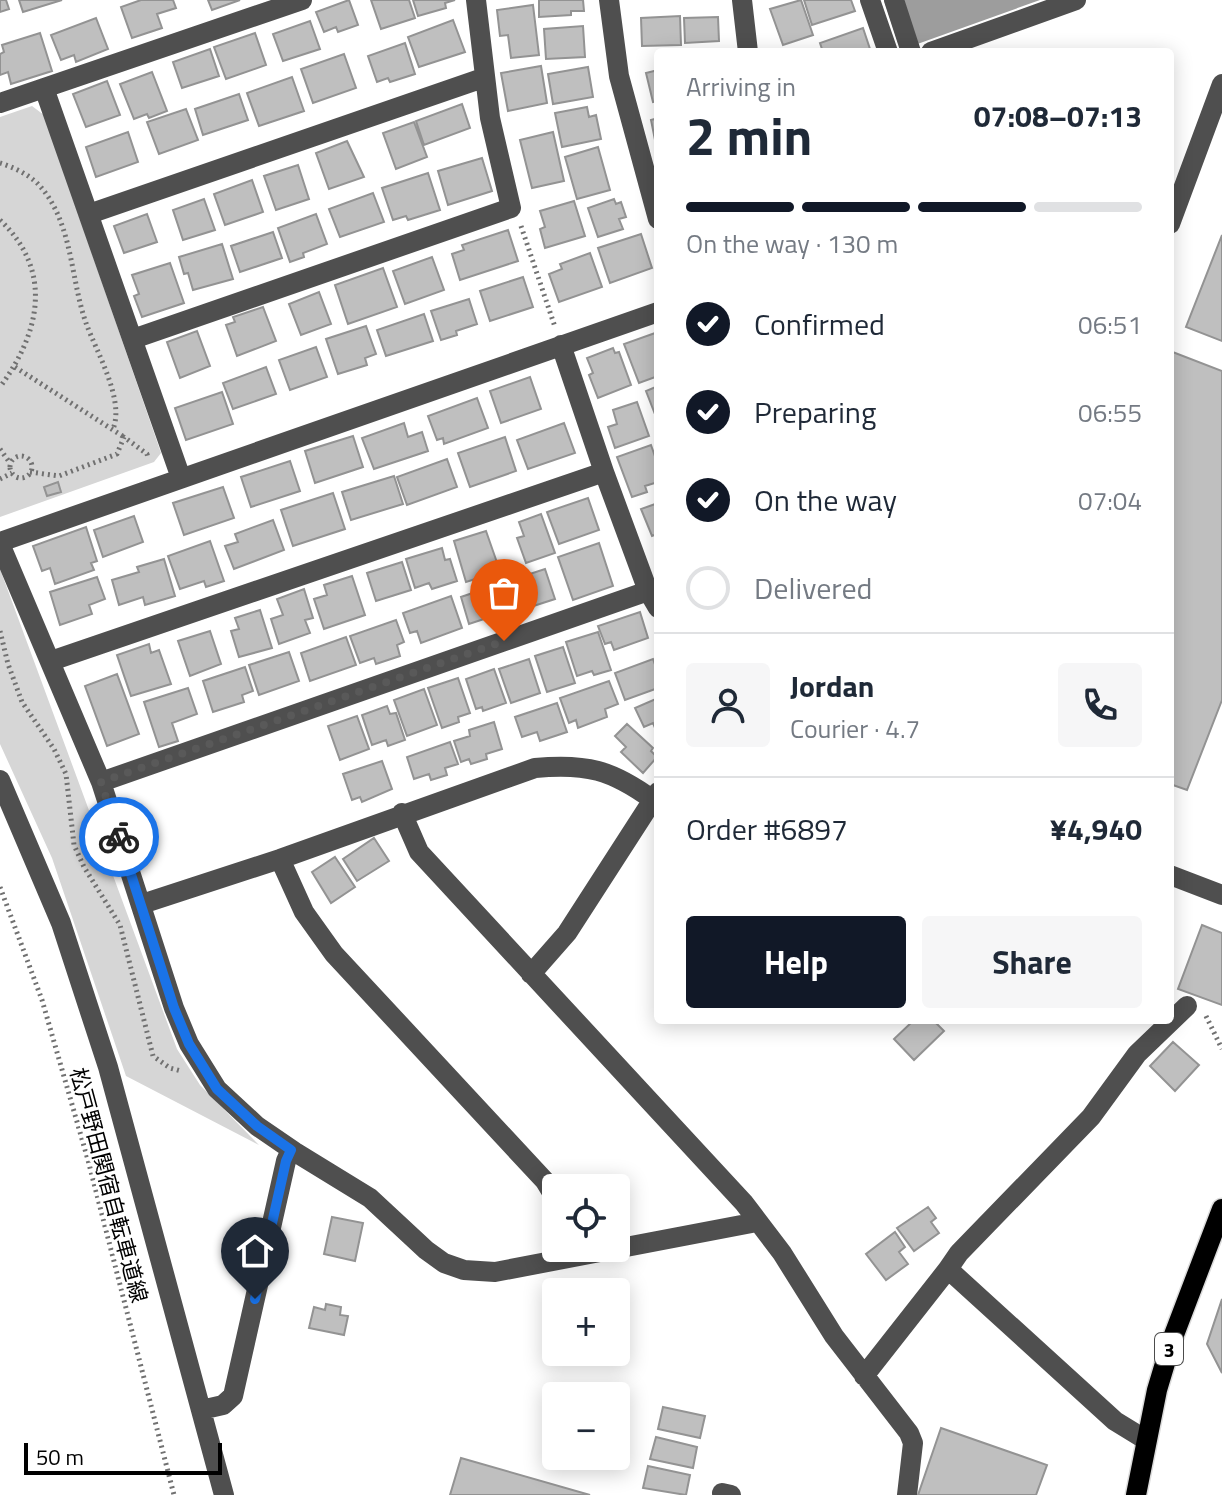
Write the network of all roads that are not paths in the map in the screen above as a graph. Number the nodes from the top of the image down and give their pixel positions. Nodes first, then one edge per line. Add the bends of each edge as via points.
1 (302, 0) edge
2 (476, 0) edge
3 (609, 0) edge
4 (742, 0) edge
5 (870, 0) edge
6 (894, 0) edge
7 (1076, 0) edge
8 (748, 48) edge
9 (887, 48) edge
10 (910, 48) edge
11 (942, 48) edge
12 (483, 78) junction
13 (1222, 84) edge
14 (44, 88) junction
15 (0, 103) edge
16 (1176, 189) edge
17 (654, 204) edge
18 (89, 214) junction
19 (654, 313) edge
20 (559, 338) junction
21 (133, 339) junction
22 (604, 472) junction
23 (181, 478) junction
24 (0, 543) edge
25 (653, 600) edge
26 (51, 661) junction
27 (0, 780) edge
28 (101, 782) junction
29 (654, 795) edge
30 (654, 798) edge
31 (402, 813) junction
32 (280, 859) junction
33 (1174, 877) edge
34 (1222, 895) edge
35 (142, 904) junction
36 (531, 974) junction
37 (1187, 1006) dead end
38 (1174, 1018) edge
39 (1168, 1024) edge
40 (291, 1150) junction
41 (542, 1178) edge
42 (1222, 1209) edge
43 (757, 1222) junction
44 (630, 1244) edge
45 (542, 1261) edge
46 (948, 1269) junction
47 (864, 1376) junction
48 (201, 1410) junction
49 (1146, 1440) junction
50 (224, 1495) edge
51 (907, 1495) edge
52 (1136, 1495) edge

1 - 14 street
2 - 12 street
3 - 17 street via 619,76
4 - 8 street
5 - 9 street
6 - 10 street
7 - 11 street
12 - 18 street
12 - 21 street via 511,208
13 - 16 street
14 - 15 street
14 - 18 street
18 - 21 street
19 - 20 street
20 - 22 street
20 - 23 street
21 - 23 street
22 - 25 street
22 - 26 street
23 - 24 street
24 - 26 street
25 - 28 street
26 - 28 street
27 - 48 street via 61,923 108,1067
28 - 35 street
29 - 31 street via 591,767 569,764 535,768
30 - 36 street via 567,933
31 - 32 street
31 - 36 street via 419,852
32 - 35 street
32 - 41 street via 304,912 334,954
33 - 34 street
35 - 40 street via 189,1044 217,1089
36 - 43 street
37 - 38 street
39 - 46 street via 1137,1054 1091,1117
40 - 45 street via 370,1198 444,1263 495,1272
40 - 48 street via 233,1396 223,1405
42 - 49 main road, 3 via 1172,1340
43 - 44 street
43 - 47 street
46 - 47 street
46 - 49 street via 1115,1421
47 - 51 street via 913,1443
48 - 50 street
49 - 52 main road, 3

